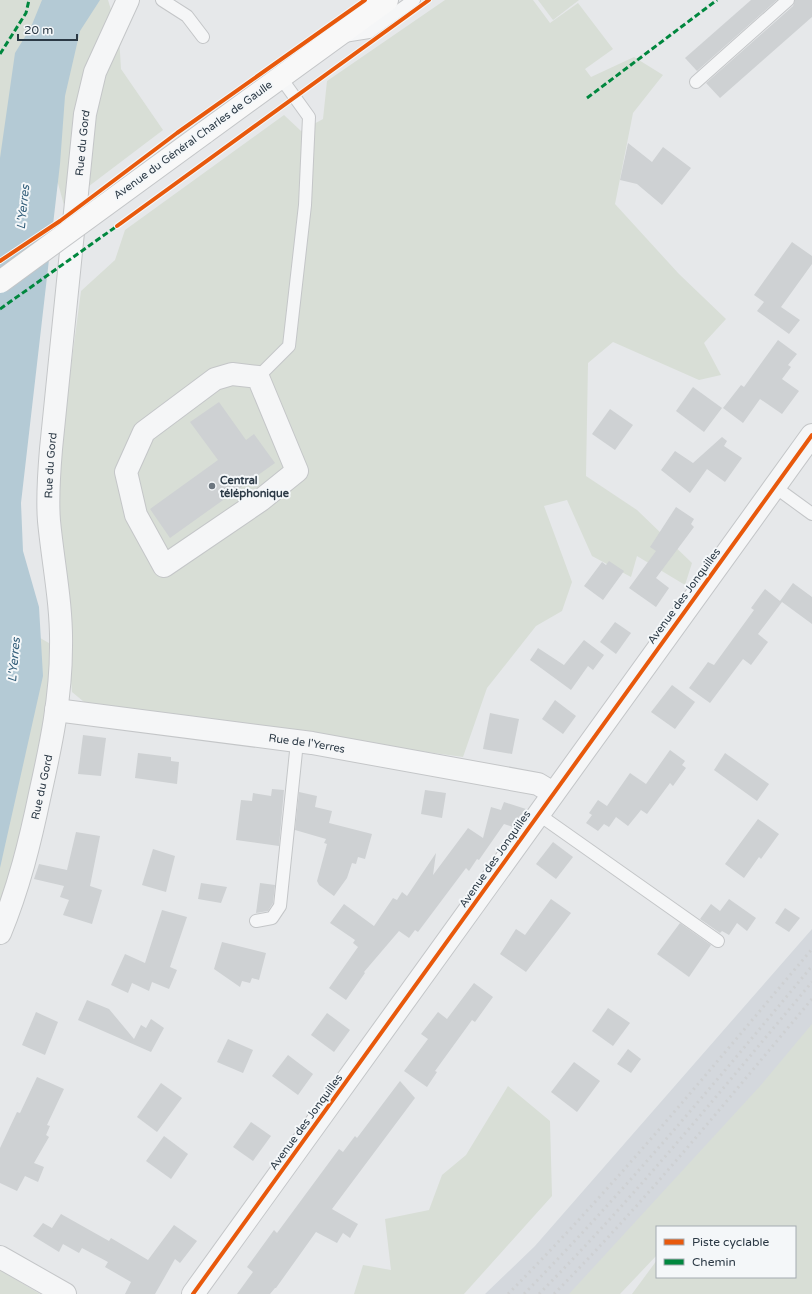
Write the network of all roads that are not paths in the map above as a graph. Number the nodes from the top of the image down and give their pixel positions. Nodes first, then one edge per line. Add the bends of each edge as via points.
1 (128, 0) edge
2 (162, 0) edge
3 (387, 0) edge
4 (414, 0) edge
5 (788, 0) edge
6 (203, 37) dead end
7 (335, 38) junction
8 (278, 78) junction
9 (696, 82) dead end
10 (0, 282) edge
11 (258, 377) junction
12 (812, 435) edge
13 (775, 487) junction
14 (812, 514) edge
15 (56, 710) junction
16 (297, 742) junction
17 (553, 793) junction
18 (538, 814) junction
19 (256, 921) dead end
20 (0, 933) edge
21 (718, 941) dead end
22 (0, 1257) edge
23 (65, 1294) edge
24 (193, 1294) edge

1 - 15 street, Rue du Gord via 95,72 85,114 51,449 49,521 59,595 61,646
2 - 6 lane via 187,16
3 - 7 main road, Avenue du Général Charles de Gaulle
4 - 7 lane via 369,32
5 - 9 lane
7 - 8 main road, Avenue du Général Charles de Gaulle
8 - 10 main road, Avenue du Général Charles de Gaulle, bridge
8 - 11 lane via 286,85 309,118 305,205 289,346
11 - 11 street via 297,471 260,500 164,566 136,515 126,472 144,432 215,379 232,374
12 - 13 street, Avenue des Jonquilles
13 - 14 lane
13 - 17 street, Avenue des Jonquilles
15 - 16 street, Rue de l'Yerres
15 - 20 street, Rue du Gord via 52,742 26,861
16 - 17 street, Rue de l'Yerres via 538,784
16 - 19 lane via 280,906 272,918
17 - 18 street, Avenue des Jonquilles
18 - 21 lane
18 - 24 street, Avenue des Jonquilles
22 - 23 street

